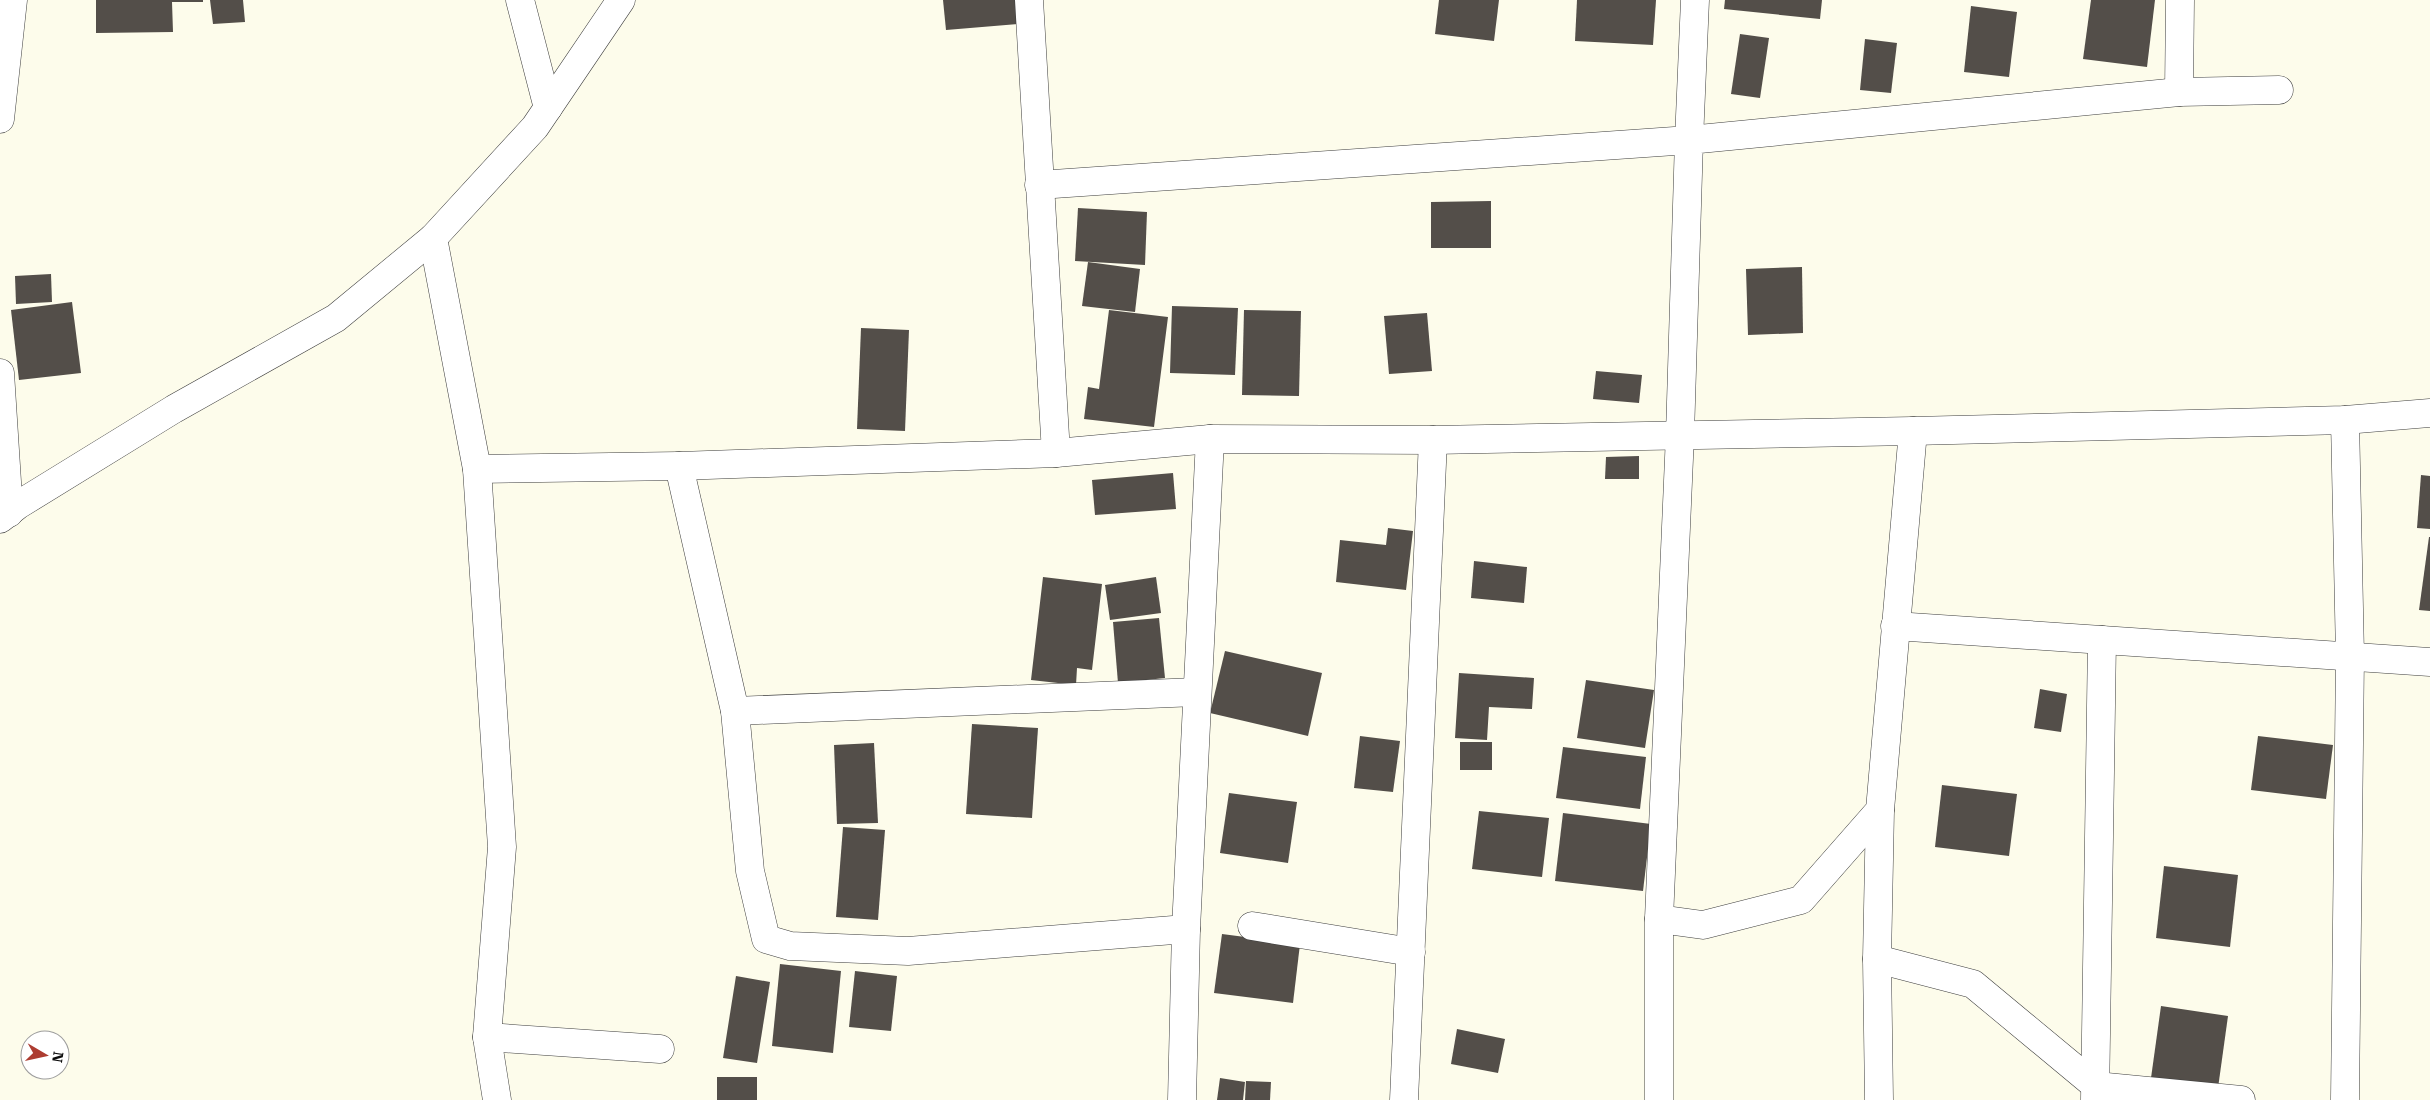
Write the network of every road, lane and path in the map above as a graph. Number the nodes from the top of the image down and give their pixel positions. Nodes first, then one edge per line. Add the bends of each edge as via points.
1 (13, 0) edge
2 (520, 0) edge
3 (621, 0) edge
4 (1029, 0) edge
5 (1695, 0) edge
6 (2180, 0) edge
7 (2279, 90) dead end
8 (2179, 92) junction
9 (548, 108) junction
10 (0, 120) edge
11 (1689, 140) junction
12 (1039, 185) junction
13 (433, 238) junction
14 (0, 373) edge
15 (2430, 413) edge
16 (2345, 420) junction
17 (1913, 431) junction
18 (1680, 435) junction
19 (1210, 439) junction
20 (1433, 440) junction
21 (1056, 453) junction
22 (679, 466) junction
23 (478, 469) junction
24 (4, 516) edge
25 (1895, 626) junction
26 (2102, 640) junction
27 (2350, 656) junction
28 (2430, 662) edge
29 (1196, 692) junction
30 (735, 711) junction
31 (1880, 810) junction
32 (1659, 919) junction
33 (1252, 926) dead end
34 (1186, 929) junction
35 (1411, 952) junction
36 (1877, 959) junction
37 (487, 1037) junction
38 (660, 1049) dead end
39 (2096, 1093) edge
40 (497, 1100) edge
41 (1182, 1100) edge
42 (1404, 1100) edge
43 (1659, 1100) edge
44 (1879, 1100) edge
45 (2241, 1100) edge
46 (2345, 1100) edge

1 - 10 street
2 - 9 street
3 - 9 street
4 - 12 street
5 - 11 street
6 - 8 street
7 - 8 street
8 - 11 street
9 - 13 street via 535,127
11 - 12 street
11 - 18 street
12 - 21 street
13 - 23 street
13 - 24 street via 336,318 174,409
14 - 24 street
15 - 16 street
16 - 17 street
16 - 27 street
17 - 18 street
17 - 25 street
18 - 20 street
18 - 32 street
19 - 20 street
19 - 21 street
19 - 29 street
20 - 35 street
21 - 22 street
22 - 23 street
22 - 30 street
23 - 37 street via 502,847
25 - 26 street
25 - 31 street
26 - 27 street
26 - 39 street
27 - 28 street
27 - 46 street
29 - 30 street
29 - 34 street
30 - 34 street via 750,871 766,939 790,946 908,951
31 - 32 street via 1801,900 1703,925
31 - 36 street
32 - 43 street
33 - 35 street
34 - 41 street
35 - 42 street
36 - 39 street via 1973,984
36 - 44 street
37 - 38 street
37 - 40 street
39 - 45 street

